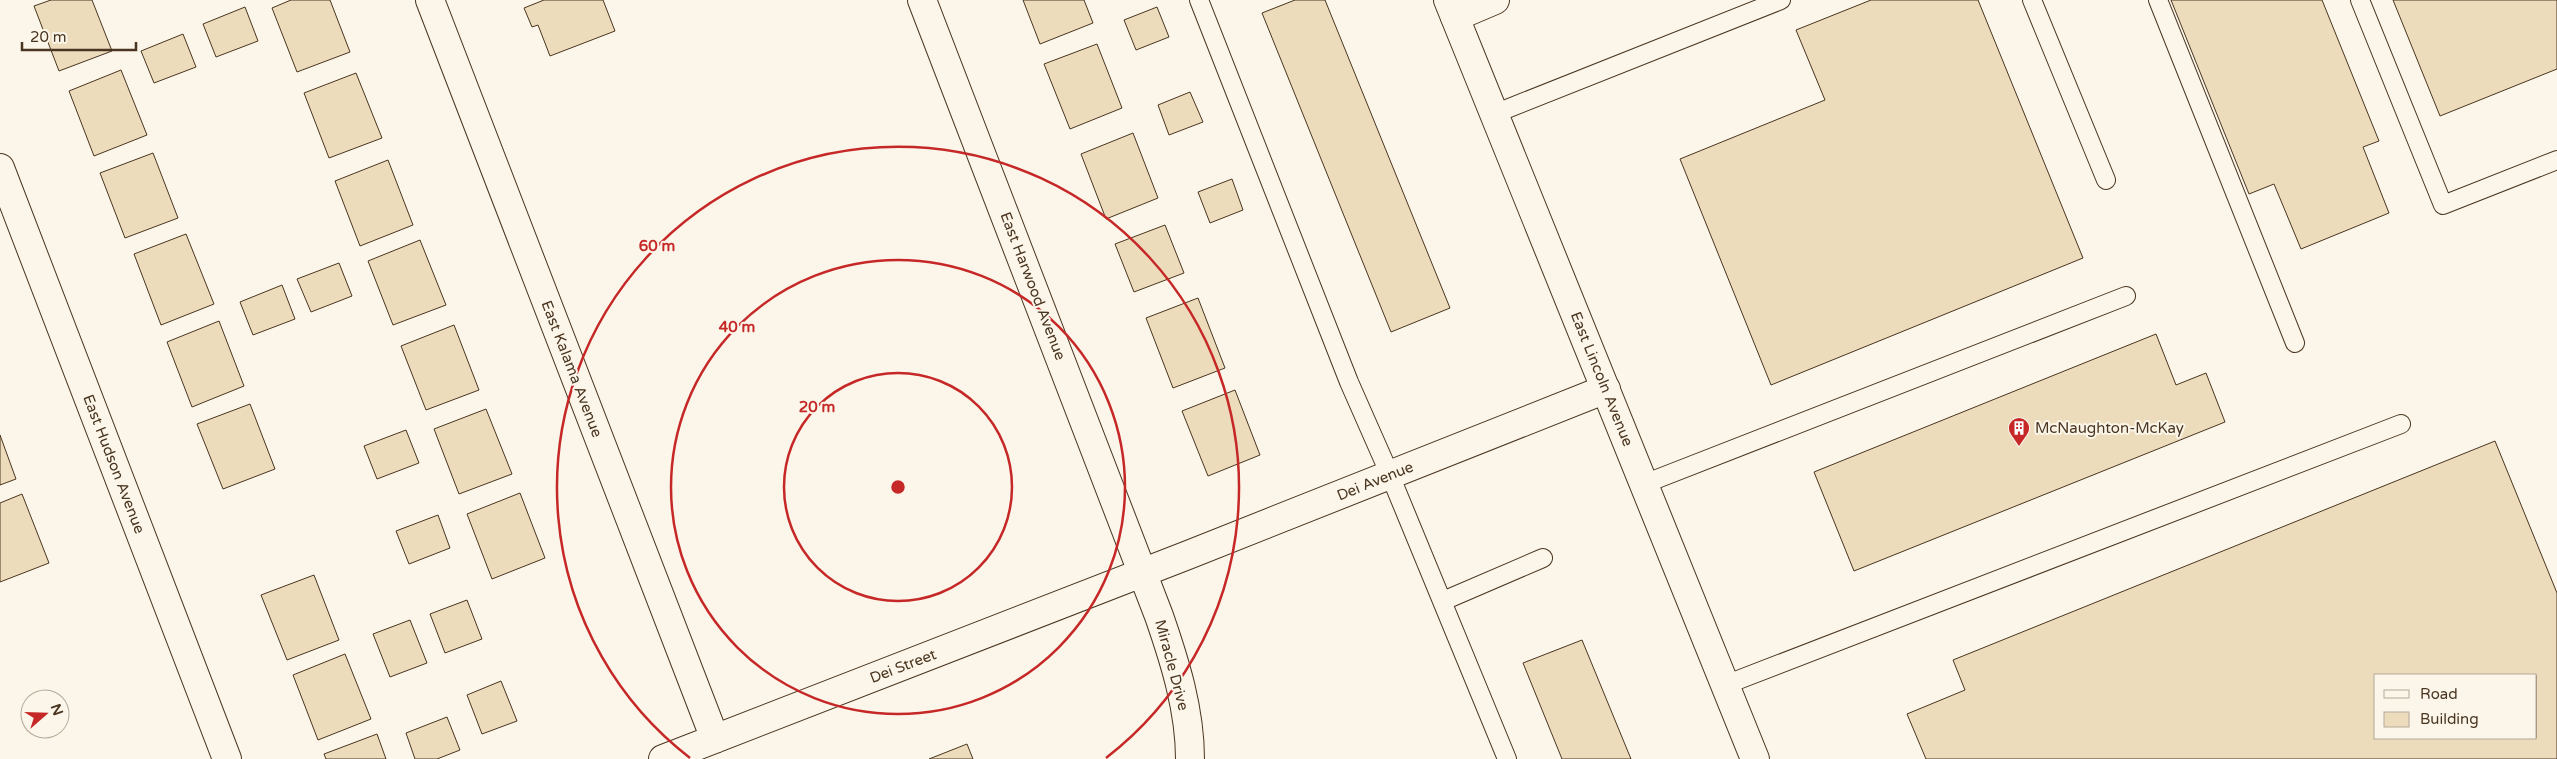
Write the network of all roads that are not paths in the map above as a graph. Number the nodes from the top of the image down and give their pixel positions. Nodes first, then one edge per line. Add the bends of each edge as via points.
1 (430, 0) edge
2 (922, 0) edge
3 (1199, 0) edge
4 (1495, 0) edge
5 (1781, 0) edge
6 (2032, 0) edge
7 (2158, 0) edge
8 (2360, 0) edge
9 (1758, 4) edge
10 (1451, 8) edge
11 (1494, 114) junction
12 (2557, 160) edge
13 (0, 168) edge
14 (2106, 180) dead end
15 (2126, 296) dead end
16 (2295, 343) dead end
17 (1606, 388) junction
18 (2401, 424) dead end
19 (1390, 475) junction
20 (1644, 484) junction
21 (1543, 558) dead end
22 (1143, 573) junction
23 (1443, 601) junction
24 (1725, 685) junction
25 (715, 739) junction
26 (227, 759) edge
27 (664, 759) edge
28 (1190, 759) edge
29 (1507, 759) edge
30 (1755, 759) edge

1 - 25 street, East Kalama Avenue
2 - 22 street, East Harwood Avenue
3 - 19 lane via 1349,382
4 - 10 street
5 - 9 lane
6 - 14 lane
7 - 16 lane
8 - 12 lane via 2443,205
9 - 11 lane
10 - 11 street, East Lincoln Avenue
11 - 17 street, East Lincoln Avenue
13 - 26 street, East Hudson Avenue
15 - 20 lane
17 - 19 street, Dei Avenue
17 - 20 street, East Lincoln Avenue
18 - 24 lane
19 - 22 street, Dei Avenue
19 - 23 lane
20 - 24 street, East Lincoln Avenue
21 - 23 lane
22 - 25 street, Dei Street
22 - 28 street, Miracle Drive via 1178,676 1187,715
23 - 29 lane
24 - 30 street, East Lincoln Avenue
25 - 27 street, Dei Street

